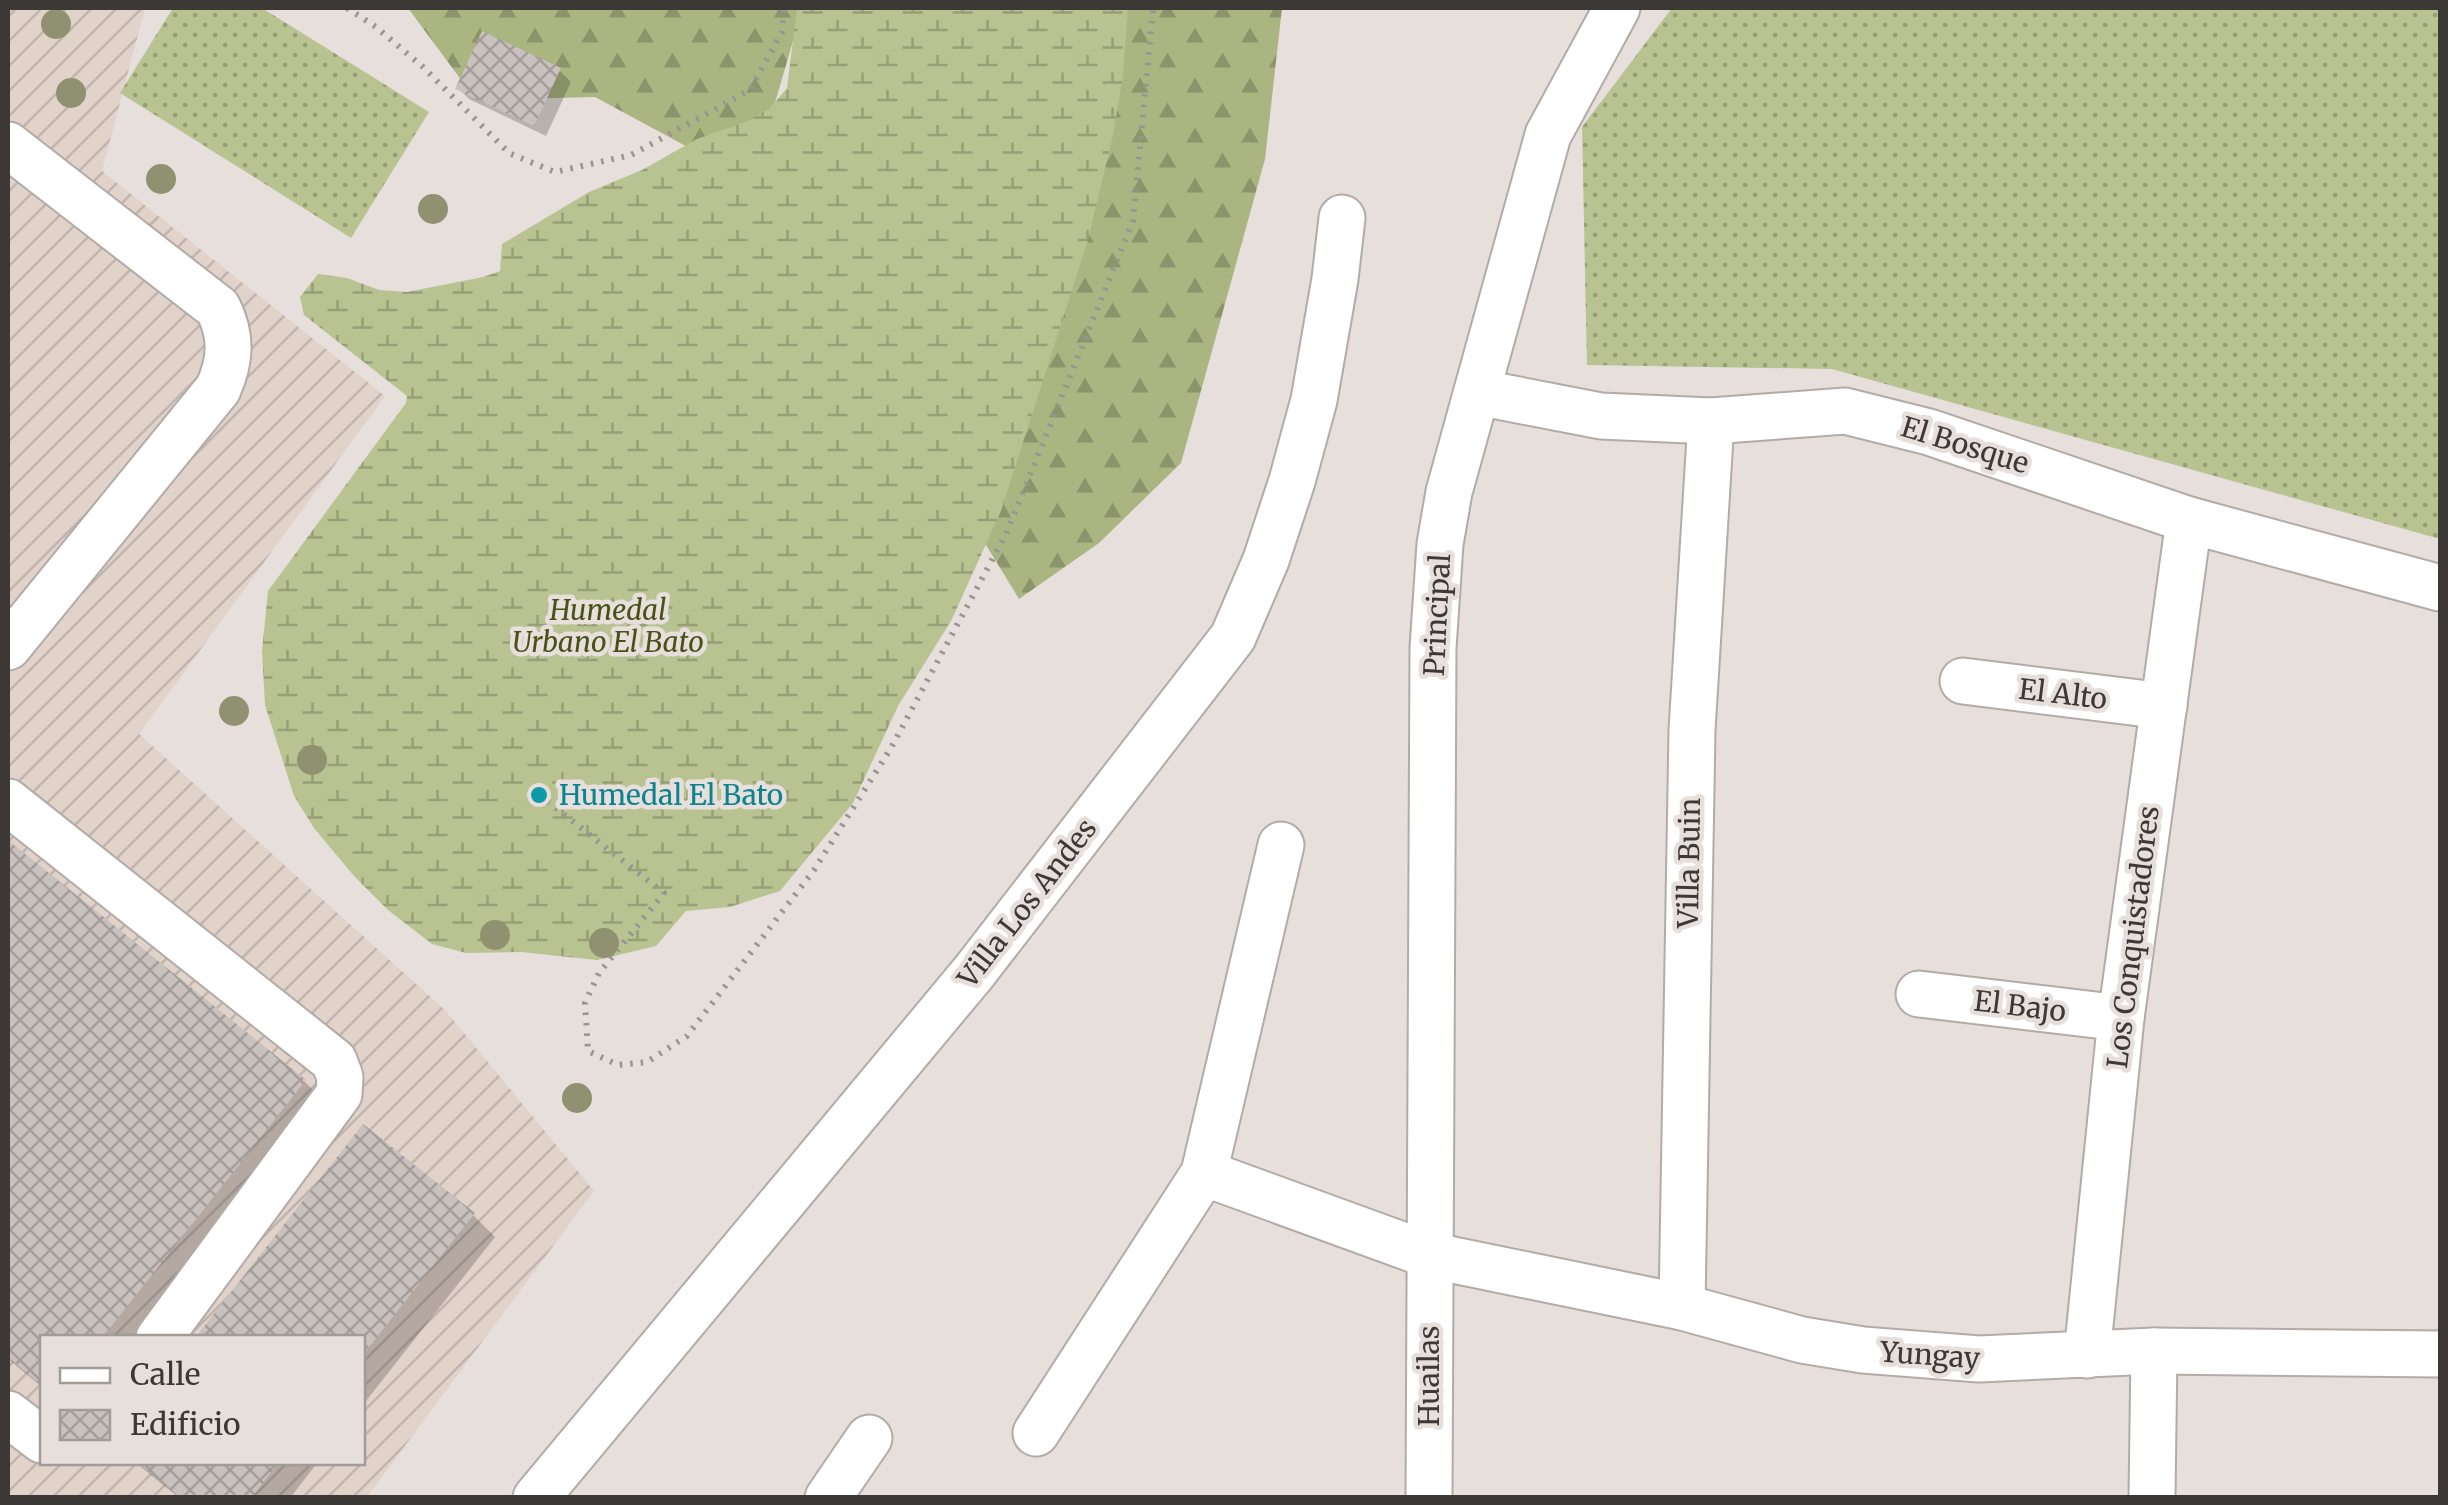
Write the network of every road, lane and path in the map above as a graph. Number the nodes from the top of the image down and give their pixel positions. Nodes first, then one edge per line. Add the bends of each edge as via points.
1 (348, 8) edge
2 (784, 8) edge
3 (1153, 8) edge
4 (1617, 8) edge
5 (8, 144) edge
6 (1342, 218) dead end
7 (1477, 392) junction
8 (1712, 420) junction
9 (2190, 520) junction
10 (2440, 588) edge
11 (8, 647) edge
12 (1963, 681) dead end
13 (2164, 706) junction
14 (539, 795) dead end
15 (8, 802) edge
16 (1281, 845) dead end
17 (1919, 994) dead end
18 (2121, 1018) junction
19 (1204, 1173) junction
20 (1429, 1255) junction
21 (1682, 1307) junction
22 (161, 1335) edge
23 (2154, 1352) junction
24 (2440, 1354) edge
25 (2087, 1355) junction
26 (8, 1414) edge
27 (1036, 1432) dead end
28 (40, 1438) edge
29 (869, 1438) dead end
30 (536, 1498) edge
31 (828, 1498) edge
32 (1428, 1498) edge
33 (2152, 1498) edge

1 - 2 path via 423,67 509,153 555,172 631,155 750,90 782,32
3 - 14 path via 1133,221 1006,534 892,748 814,870 686,1036 647,1062 618,1064 588,1051 585,1003 598,973 664,893
4 - 7 street, Principal via 1548,135
5 - 11 street via 218,308 230,351 218,389
6 - 30 street, Villa Los Andes via 1314,400 1234,637 974,972
7 - 8 street, El Bosque via 1601,416
7 - 20 street, Principal via 1449,492 1435,596
8 - 9 street, El Bosque via 1845,411 1929,432
8 - 21 street, Villa Buin via 1692,730
9 - 10 street, El Bosque
9 - 13 street, Los Conquistadores
12 - 13 street, El Alto
13 - 18 street, Los Conquistadores
15 - 22 street via 334,1062 340,1077 338,1094
16 - 19 street
17 - 18 street, El Bajo
18 - 25 street, Los Conquistadores
19 - 20 street, Yungay
19 - 27 street
20 - 21 street, Yungay
20 - 32 street, Huailas
21 - 25 street, Yungay via 1863,1350 1979,1359
23 - 24 street, Yungay
23 - 25 street, Yungay
23 - 33 street
26 - 28 street
29 - 31 street

